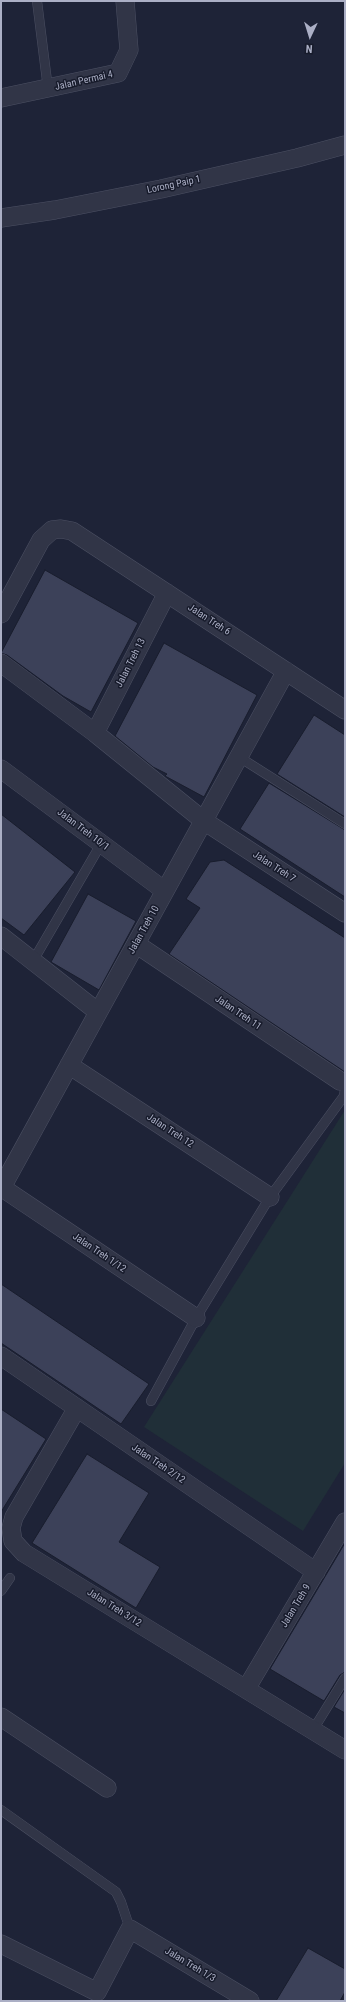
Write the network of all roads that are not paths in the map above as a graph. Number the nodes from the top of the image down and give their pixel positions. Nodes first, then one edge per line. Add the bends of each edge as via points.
1 (37, 1) edge
2 (125, 1) edge
3 (48, 89) junction
4 (1, 98) edge
5 (345, 145) edge
6 (1, 218) edge
7 (167, 593) junction
8 (1, 614) edge
9 (1, 663) edge
10 (286, 671) junction
11 (345, 710) edge
12 (95, 733) junction
13 (239, 757) junction
14 (1, 769) edge
15 (204, 821) junction
16 (345, 824) edge
17 (101, 844) junction
18 (165, 891) junction
19 (345, 913) edge
20 (1, 936) edge
21 (136, 944) junction
22 (33, 960) junction
23 (98, 1012) junction
24 (69, 1066) junction
25 (340, 1081) joint
26 (1, 1188) edge
27 (270, 1197) junction
28 (196, 1318) junction
29 (1, 1356) edge
30 (151, 1401) dead end
31 (77, 1408) junction
32 (345, 1522) edge
33 (316, 1572) junction
34 (10, 1578) dead end
35 (1, 1591) edge
36 (345, 1678) edge
37 (246, 1689) junction
38 (1, 1717) edge
39 (313, 1730) junction
40 (345, 1750) edge
41 (107, 1788) dead end
42 (1, 1810) edge
43 (130, 1930) junction
44 (1, 1944) edge
45 (94, 1996) edge
46 (250, 2001) edge

1 - 3 lane
2 - 3 street, Jalan Permai 4 via 129,50 118,73
3 - 4 street
5 - 6 street, Lorong Paip 1 via 160,189
7 - 8 street, Jalan Treh 6 via 72,531 52,530 41,540
7 - 10 street, Jalan Treh 6
7 - 12 street, Jalan Treh 13
9 - 12 street, Jalan Treh 7
10 - 11 street, Jalan Treh 6
10 - 13 street, Jalan Treh 10
12 - 15 street, Jalan Treh 7
13 - 15 street, Jalan Treh 10
13 - 16 lane
14 - 17 street, Jalan Treh 10/1
15 - 18 street, Jalan Treh 10
15 - 19 street, Jalan Treh 7
17 - 18 street, Jalan Treh 10/1
17 - 22 lane
18 - 21 street, Jalan Treh 10
20 - 22 street
21 - 23 street, Jalan Treh 10
21 - 25 street, Jalan Treh 11
22 - 23 street
23 - 24 street, Jalan Treh 10
24 - 26 street, Jalan Treh 10
24 - 27 street, Jalan Treh 12
25 - 27 lane via 345,1089 344,1096
26 - 28 street, Jalan Treh 1/12
27 - 28 lane
28 - 30 lane
29 - 31 street, Jalan Treh 2/12
31 - 33 street, Jalan Treh 2/12
31 - 37 street, Jalan Treh 3/12 via 14,1517 14,1541 24,1553
32 - 33 street, Jalan Treh 9
33 - 37 street, Jalan Treh 9
34 - 35 lane
36 - 39 lane
37 - 39 street, Jalan Treh 3/12
38 - 41 street
39 - 40 street, Jalan Treh 3/12
42 - 43 lane via 116,1892
43 - 45 street
43 - 46 street, Jalan Treh 1/3
44 - 45 street

